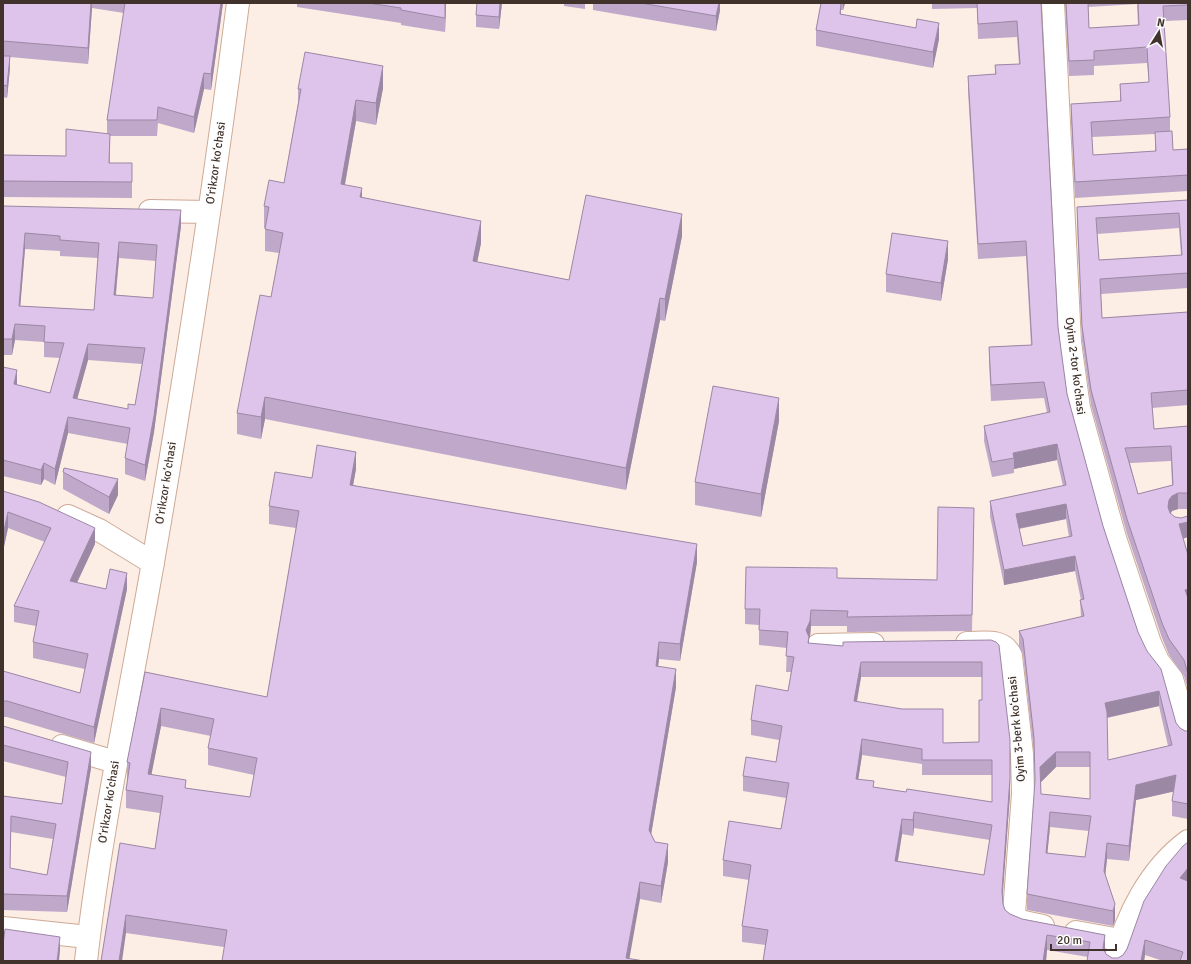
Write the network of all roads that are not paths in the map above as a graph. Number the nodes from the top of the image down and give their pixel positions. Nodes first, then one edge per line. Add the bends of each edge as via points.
1 (238, 3) edge
2 (1053, 3) edge
3 (130, 210) edge
4 (1087, 210) edge
5 (1063, 211) junction
6 (209, 212) junction
7 (49, 508) edge
8 (153, 563) junction
9 (944, 643) edge
10 (897, 644) edge
11 (818, 645) edge
12 (1188, 734) edge
13 (40, 740) edge
14 (115, 762) junction
15 (1188, 841) edge
16 (3, 928) edge
17 (88, 937) junction
18 (1118, 951) edge
19 (86, 961) edge

1 - 6 street, Oʻrikzor koʻchasi
2 - 5 street, Oyim 2-tor koʻchasi
3 - 6 street
4 - 5 street
5 - 12 street, Oyim 2-tor koʻchasi via 1070,342 1079,408 1115,538 1150,642 1158,661 1172,679
6 - 8 street, Oʻrikzor koʻchasi
7 - 8 street via 99,530
8 - 14 street, Oʻrikzor koʻchasi
9 - 18 street, Oyim 3-berk koʻchasi via 998,643 1004,646 1011,656 1022,754 1015,918
10 - 11 street
13 - 14 street
14 - 17 street, Oʻrikzor koʻchasi
15 - 18 street via 1175,850 1153,877 1134,910
16 - 17 street
17 - 19 street, Oʻrikzor koʻchasi

